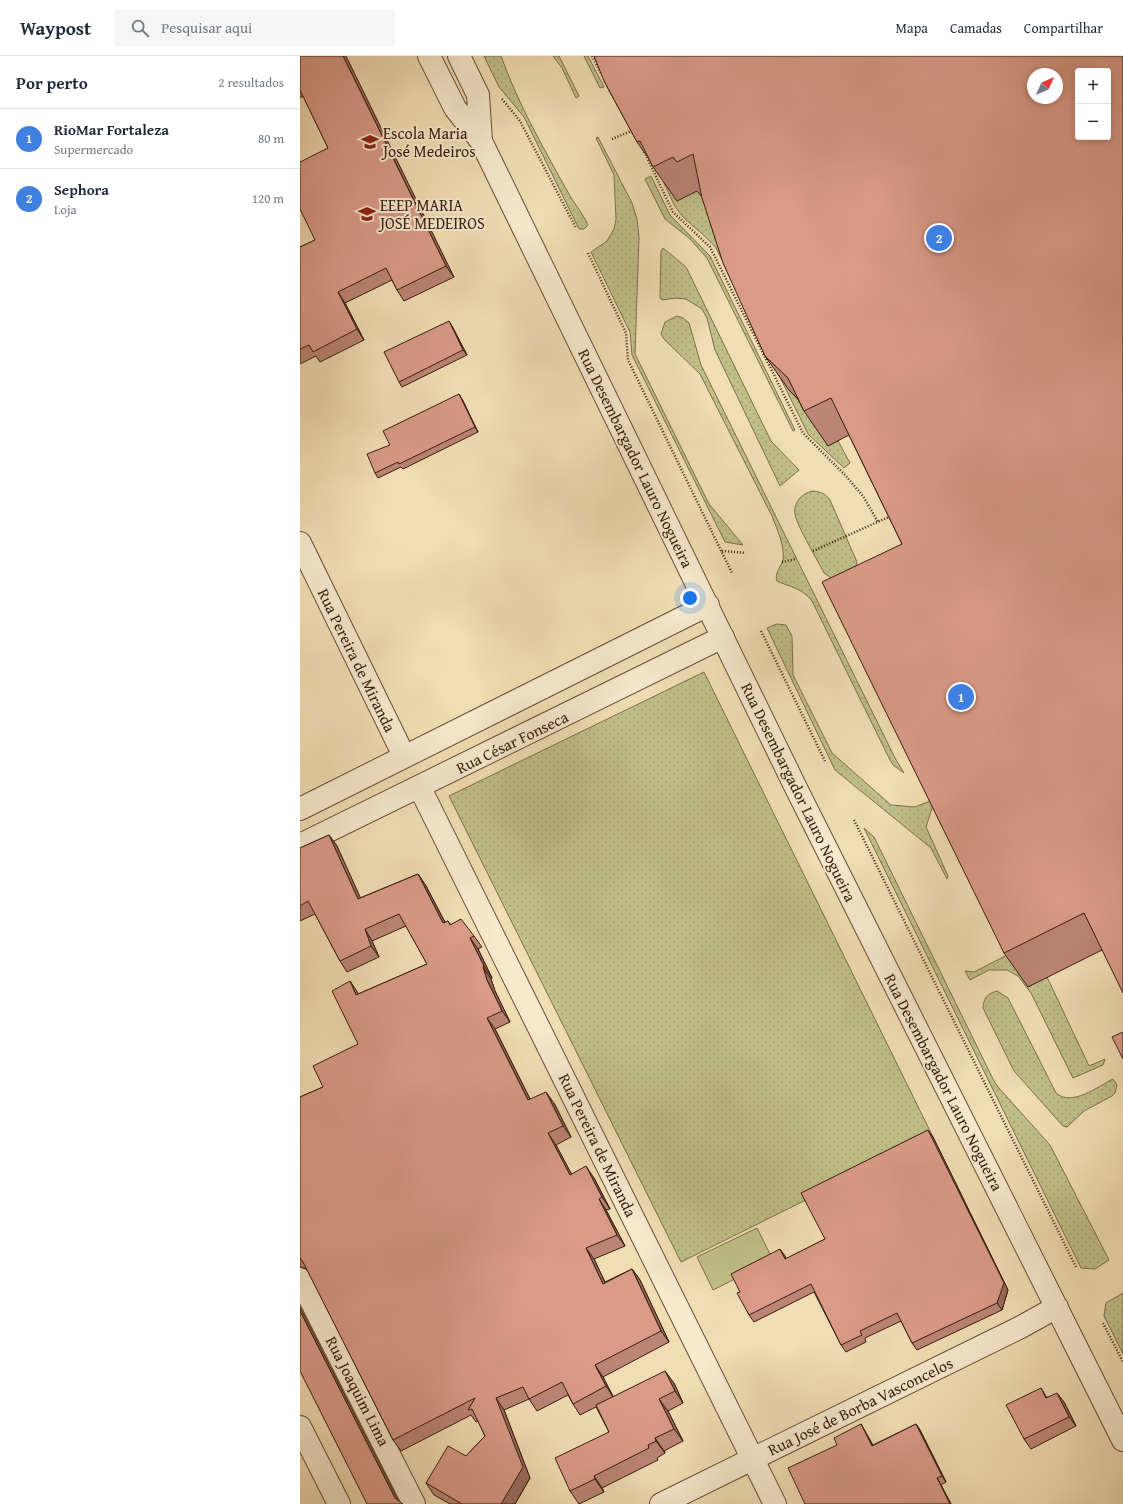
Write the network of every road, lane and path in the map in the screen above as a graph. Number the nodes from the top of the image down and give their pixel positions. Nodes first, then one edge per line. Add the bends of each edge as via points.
1 (429, 56) edge
2 (459, 56) edge
3 (592, 56) edge
4 (605, 82) edge
5 (497, 93) dead end
6 (630, 124) edge
7 (634, 130) junction
8 (636, 137) edge
9 (612, 138) edge
10 (481, 141) junction
11 (640, 144) edge
12 (576, 228) dead end
13 (588, 253) dead end
14 (896, 515) edge
15 (878, 522) junction
16 (300, 543) edge
17 (722, 551) junction
18 (813, 551) dead end
19 (746, 553) dead end
20 (796, 559) dead end
21 (782, 562) dead end
22 (732, 573) dead end
23 (708, 604) junction
24 (760, 631) dead end
25 (723, 637) junction
26 (404, 756) junction
27 (825, 760) dead end
28 (420, 788) junction
29 (300, 809) edge
30 (854, 820) dead end
31 (300, 845) edge
32 (1076, 1267) dead end
33 (300, 1279) edge
34 (1057, 1306) junction
35 (1103, 1323) dead end
36 (1123, 1362) edge
37 (300, 1427) edge
38 (1123, 1440) edge
39 (753, 1458) junction
40 (339, 1504) edge
41 (414, 1504) edge
42 (661, 1504) edge
43 (775, 1504) edge

1 - 10 street, Rua Desembargador Lauro Nogueira via 455,108
2 - 10 street, Rua Desembargador Lauro Nogueira via 478,95
3 - 4 path
5 - 12 path via 520,120
6 - 7 path
7 - 8 path
7 - 9 path
10 - 23 street, Rua Desembargador Lauro Nogueira
11 - 15 path via 673,212 710,247 804,433 863,496
13 - 17 path via 626,333 628,360
14 - 15 path
15 - 18 path
16 - 26 street, Rua Pereira de Miranda
17 - 19 path
17 - 22 path
20 - 21 path
23 - 25 street, Rua Desembargador Lauro Nogueira
23 - 26 street
24 - 27 path
25 - 28 street, Rua César Fonseca
25 - 34 street, Rua Desembargador Lauro Nogueira via 795,786
26 - 29 street
28 - 31 street, Rua César Fonseca
28 - 39 street, Rua Pereira de Miranda
30 - 32 path
33 - 41 street, Rua Joaquim Lima
34 - 38 street, Rua Desembargador Lauro Nogueira
34 - 39 street, Rua José de Borba Vasconcelos via 1014,1330
35 - 36 path
37 - 40 street
39 - 42 street, Rua José de Borba Vasconcelos
39 - 43 street, Rua Pereira de Miranda

